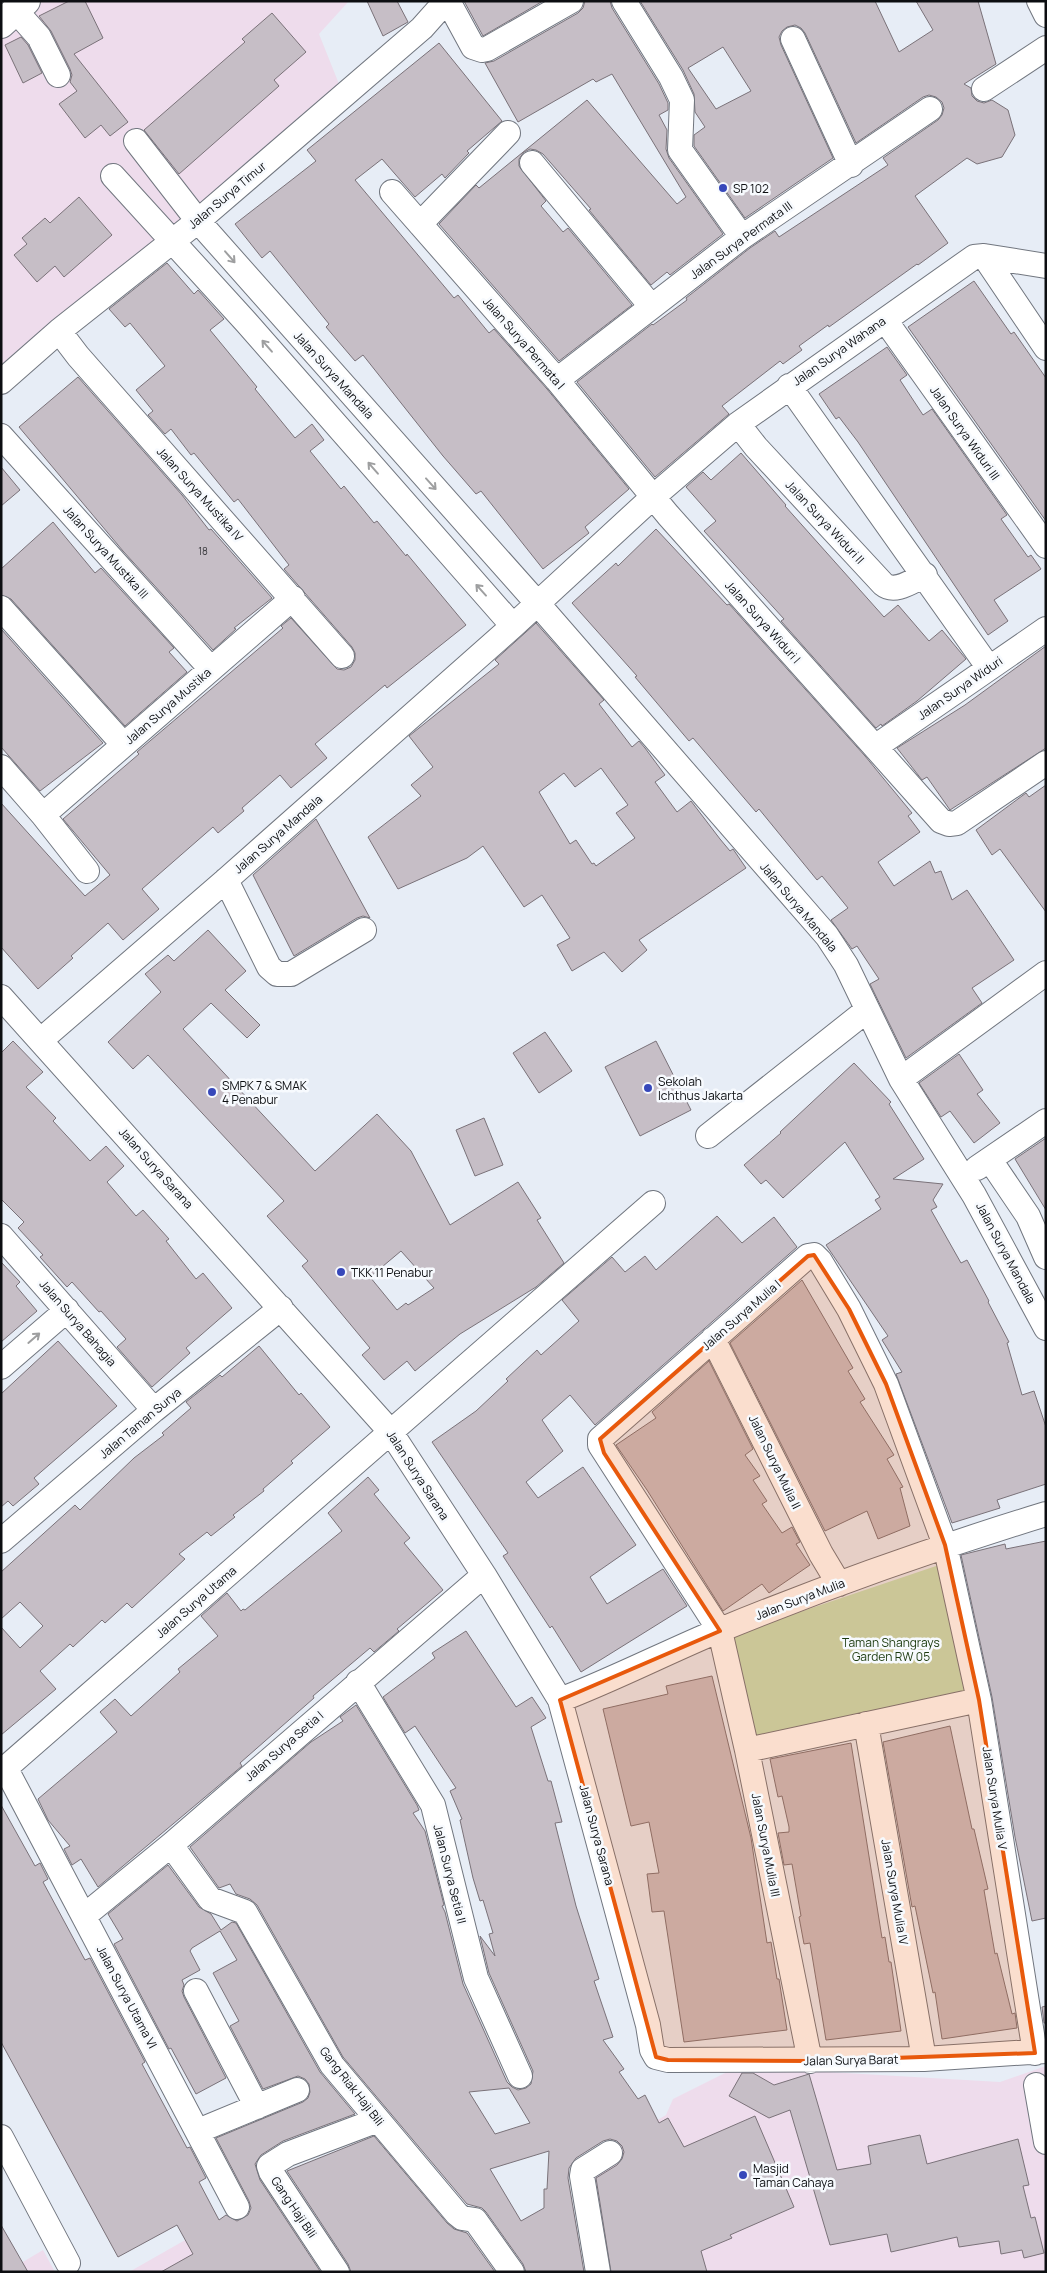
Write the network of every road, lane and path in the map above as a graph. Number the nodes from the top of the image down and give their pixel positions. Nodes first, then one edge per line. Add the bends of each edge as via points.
1 (447, 1) edge
2 (571, 1) edge
3 (624, 1) edge
4 (1039, 1) edge
5 (10, 9) edge
6 (1046, 15) edge
7 (792, 39) dead end
8 (1046, 48) edge
9 (58, 75) dead end
10 (984, 89) dead end
11 (930, 109) dead end
12 (508, 133) dead end
13 (136, 141) dead end
14 (532, 164) dead end
15 (851, 165) junction
16 (114, 176) dead end
17 (392, 192) dead end
18 (198, 221) junction
19 (420, 224) junction
20 (742, 236) junction
21 (172, 241) junction
22 (984, 256) junction
23 (1046, 266) edge
24 (652, 306) junction
25 (884, 320) junction
26 (59, 331) junction
27 (1046, 348) edge
28 (556, 380) junction
29 (1, 382) edge
30 (341, 383) junction
31 (789, 386) junction
32 (318, 404) junction
33 (738, 424) junction
34 (1, 436) edge
35 (653, 497) junction
36 (1046, 546) edge
37 (925, 574) junction
38 (293, 598) junction
39 (538, 604) junction
40 (1, 608) edge
41 (513, 626) junction
42 (1046, 629) edge
43 (342, 656) dead end
44 (989, 668) junction
45 (211, 669) junction
46 (123, 744) junction
47 (875, 747) junction
48 (1046, 763) edge
49 (1, 767) edge
50 (43, 815) junction
51 (87, 870) dead end
52 (226, 880) junction
53 (364, 930) dead end
54 (1046, 972) edge
55 (1, 997) edge
56 (866, 1011) junction
57 (40, 1040) junction
58 (900, 1079) junction
59 (1046, 1122) edge
60 (708, 1136) dead end
61 (990, 1160) junction
62 (964, 1177) junction
63 (654, 1203) dead end
64 (1037, 1213) edge
65 (1, 1236) edge
66 (1046, 1257) edge
67 (281, 1308) junction
68 (67, 1310) junction
69 (1046, 1328) edge
70 (713, 1340) junction
71 (1, 1367) edge
72 (154, 1410) junction
73 (390, 1431) junction
74 (1046, 1514) edge
75 (1, 1541) edge
76 (945, 1545) junction
77 (484, 1575) junction
78 (839, 1584) junction
79 (720, 1630) junction
80 (358, 1682) junction
81 (560, 1700) junction
82 (979, 1700) junction
83 (866, 1724) junction
84 (747, 1750) junction
85 (4, 1771) edge
86 (171, 1845) junction
87 (84, 1916) junction
88 (196, 1991) dead end
89 (1040, 2052) edge
90 (656, 2057) joint
91 (924, 2059) junction
92 (810, 2061) junction
93 (520, 2076) dead end
94 (1036, 2085) dead end
95 (297, 2090) dead end
96 (256, 2107) junction
97 (378, 2120) junction
98 (198, 2131) junction
99 (1, 2137) edge
100 (1046, 2142) edge
101 (610, 2153) dead end
102 (237, 2207) dead end
103 (68, 2263) dead end
104 (337, 2272) edge
105 (512, 2272) edge
106 (598, 2272) edge

1 - 2 street via 474,47 482,50
1 - 18 street, Jalan Surya Timur via 422,28
3 - 20 street via 671,76 682,100 681,152
4 - 6 street
5 - 9 street via 39,37
7 - 15 street
8 - 10 street
11 - 15 street, Jalan Surya Permata III
12 - 19 street
13 - 18 street, Jalan Surya Mandala
14 - 24 street
15 - 20 street, Jalan Surya Permata III
16 - 21 street
17 - 19 street, Jalan Surya Permata I
18 - 21 street, Jalan Surya Timur
18 -> 30 street, Jalan Surya Mandala
19 - 28 street, Jalan Surya Permata I
20 - 24 street, Jalan Surya Permata III
21 - 26 street, Jalan Surya Timur
32 -> 21 street
22 - 23 street
22 - 25 street, Jalan Surya Wahana via 974,257
22 - 27 street
24 - 28 street, Jalan Surya Permata III
25 - 31 street, Jalan Surya Wahana
25 - 36 street, Jalan Surya Widuri III
26 - 29 street, Jalan Surya Timur
26 - 38 street, Jalan Surya Mustika IV
28 - 35 street, Jalan Surya Permata I
30 - 32 street
30 -> 39 street, Jalan Surya Mandala
31 - 33 street, Jalan Surya Wahana
31 - 37 street
41 -> 32 street
33 - 35 street, Jalan Surya Wahana
33 - 37 street, Jalan Surya Widuri II via 883,584 895,589
34 - 45 street, Jalan Surya Mustika III
35 - 39 street, Jalan Surya Mandala
35 - 47 street, Jalan Surya Widuri I
37 - 44 street
38 - 43 street, Jalan Surya Mustika IV
38 - 45 street, Jalan Surya Mustika
39 - 41 street, Jalan Surya Mandala
39 - 56 street, Jalan Surya Mandala via 827,936 846,965
40 - 46 street
41 - 52 street, Jalan Surya Mandala
42 - 44 street, Jalan Surya Widuri
44 - 47 street, Jalan Surya Widuri
45 - 46 street, Jalan Surya Mustika
46 - 50 street, Jalan Surya Mustika
47 - 48 street, Jalan Surya Widuri I via 941,821 950,824 957,823
49 - 50 street
50 - 51 street
52 - 53 street via 269,967 277,974 291,974
52 - 57 street, Jalan Surya Mandala
54 - 58 street
55 - 57 street, Jalan Surya Sarana
56 - 58 street, Jalan Surya Mandala
56 - 60 street
57 - 67 street, Jalan Surya Sarana
58 - 62 street, Jalan Surya Mandala
59 - 61 street
61 - 62 street
61 - 64 street
62 - 69 street, Jalan Surya Mandala
63 - 73 street, Jalan Surya Utama
64 - 66 street
65 - 68 street, Jalan Surya Bahagia
67 - 72 street, Jalan Taman Surya
67 - 73 street, Jalan Surya Sarana
71 -> 68 street
68 - 72 street, Jalan Surya Bahagia
70 - 76 street, Jalan Surya Mulia I via 808,1256 814,1255 850,1309 886,1384
70 - 78 street, Jalan Surya Mulia II
70 - 79 street, Jalan Surya Mulia I via 600,1439 600,1445
72 - 75 street, Jalan Taman Surya
73 - 77 street, Jalan Surya Sarana
73 - 85 street, Jalan Surya Utama
74 - 76 street, Jalan Surya Mulia
76 - 78 street, Jalan Surya Mulia
76 - 82 street, Jalan Surya Mulia V
77 - 80 street, Jalan Surya Setia I
77 - 81 street, Jalan Surya Sarana
78 - 79 street, Jalan Surya Mulia
79 - 81 street, Jalan Surya Mulia
79 - 84 street, Jalan Surya Mulia III
80 - 86 street, Jalan Surya Setia I
80 - 93 street, Jalan Surya Setia II via 433,1805 476,1978
81 - 90 street, Jalan Surya Sarana
82 - 83 street
82 - 89 street, Jalan Surya Mulia V
83 - 84 street
83 - 91 street, Jalan Surya Mulia IV
84 - 92 street, Jalan Surya Mulia III
85 - 87 street, Jalan Surya Utama VI
86 - 87 street, Jalan Surya Setia I
86 - 97 street, Gang Riak Haji Bili via 210,1899 245,1912 322,2050
87 - 98 street, Jalan Surya Utama VI
88 - 96 street
89 - 91 street, Jalan Surya Barat
90 - 92 street, Jalan Surya Barat via 668,2060
91 - 92 street, Jalan Surya Barat
94 - 100 street
95 - 96 street
96 - 98 street
97 - 104 street, Gang Haji Bili via 288,2154 269,2166
97 - 105 street, Gang Riak Haji Bili via 457,2214 475,2220
98 - 102 street, Jalan Surya Utama VI
99 - 103 street
101 - 106 street via 583,2170 582,2176

